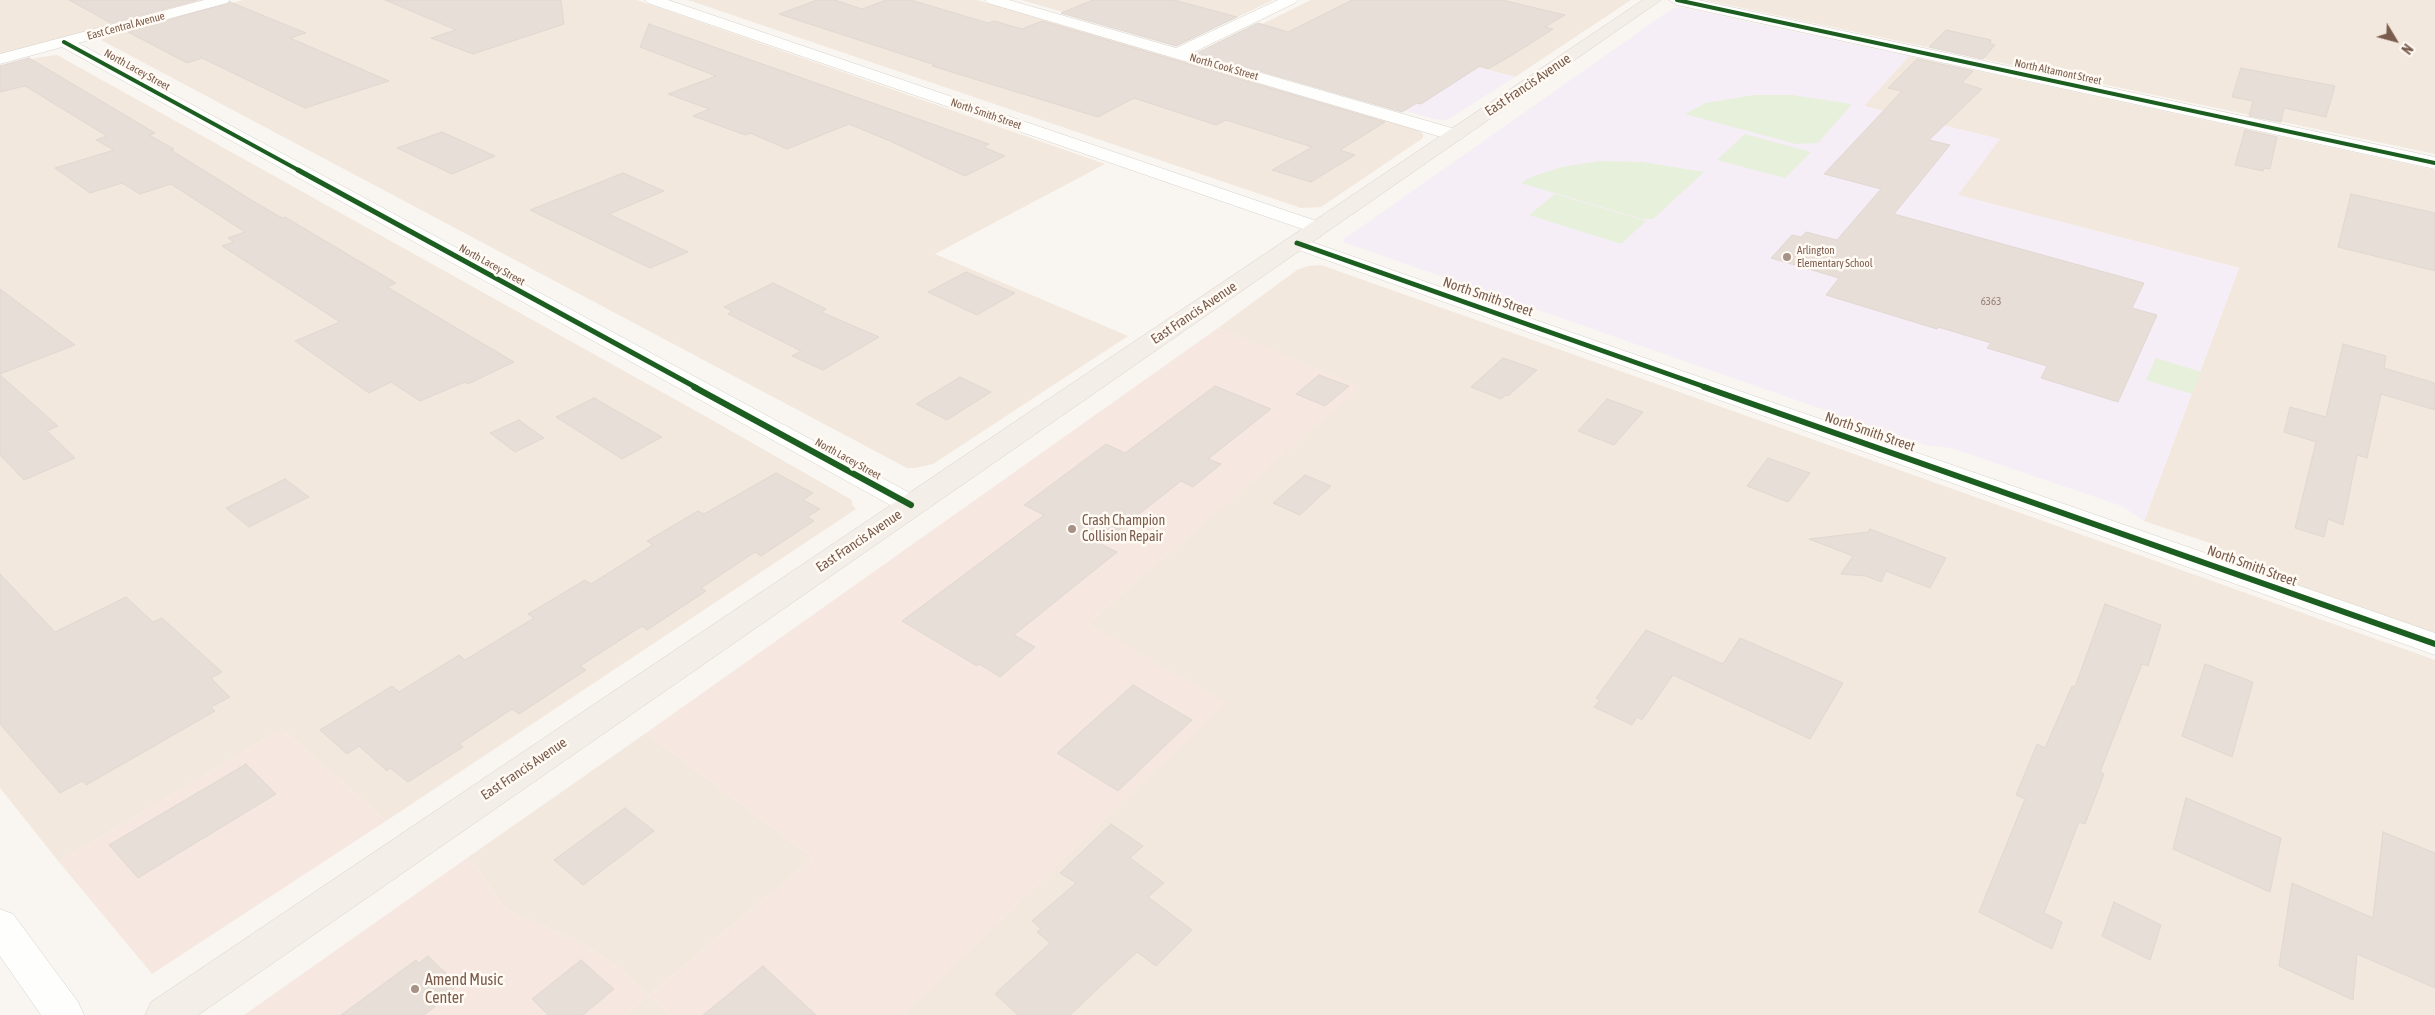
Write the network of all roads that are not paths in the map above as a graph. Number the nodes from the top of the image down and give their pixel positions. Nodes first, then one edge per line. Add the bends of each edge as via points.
1 (222, 0) edge
2 (654, 0) edge
3 (993, 0) edge
4 (1290, 0) edge
5 (1653, 0) edge
6 (1676, 0) edge
7 (64, 42) junction
8 (1178, 54) junction
9 (0, 59) edge
10 (1456, 135) junction
11 (2435, 163) edge
12 (1308, 235) junction
13 (911, 505) junction
14 (2435, 644) edge
15 (0, 925) edge
16 (64, 1015) edge
17 (165, 1015) edge

1 - 7 street, East Central Avenue
2 - 12 street, North Smith Street
3 - 8 street, North Cook Street
4 - 8 street
5 - 10 main road, East Francis Avenue
6 - 11 street, North Altamont Street
7 - 9 street, East Central Avenue
7 - 13 street, North Lacey Street
8 - 10 street, North Cook Street
10 - 12 main road, East Francis Avenue
12 - 13 main road, East Francis Avenue
12 - 14 street, North Smith Street
13 - 17 main road, East Francis Avenue
15 - 16 street

